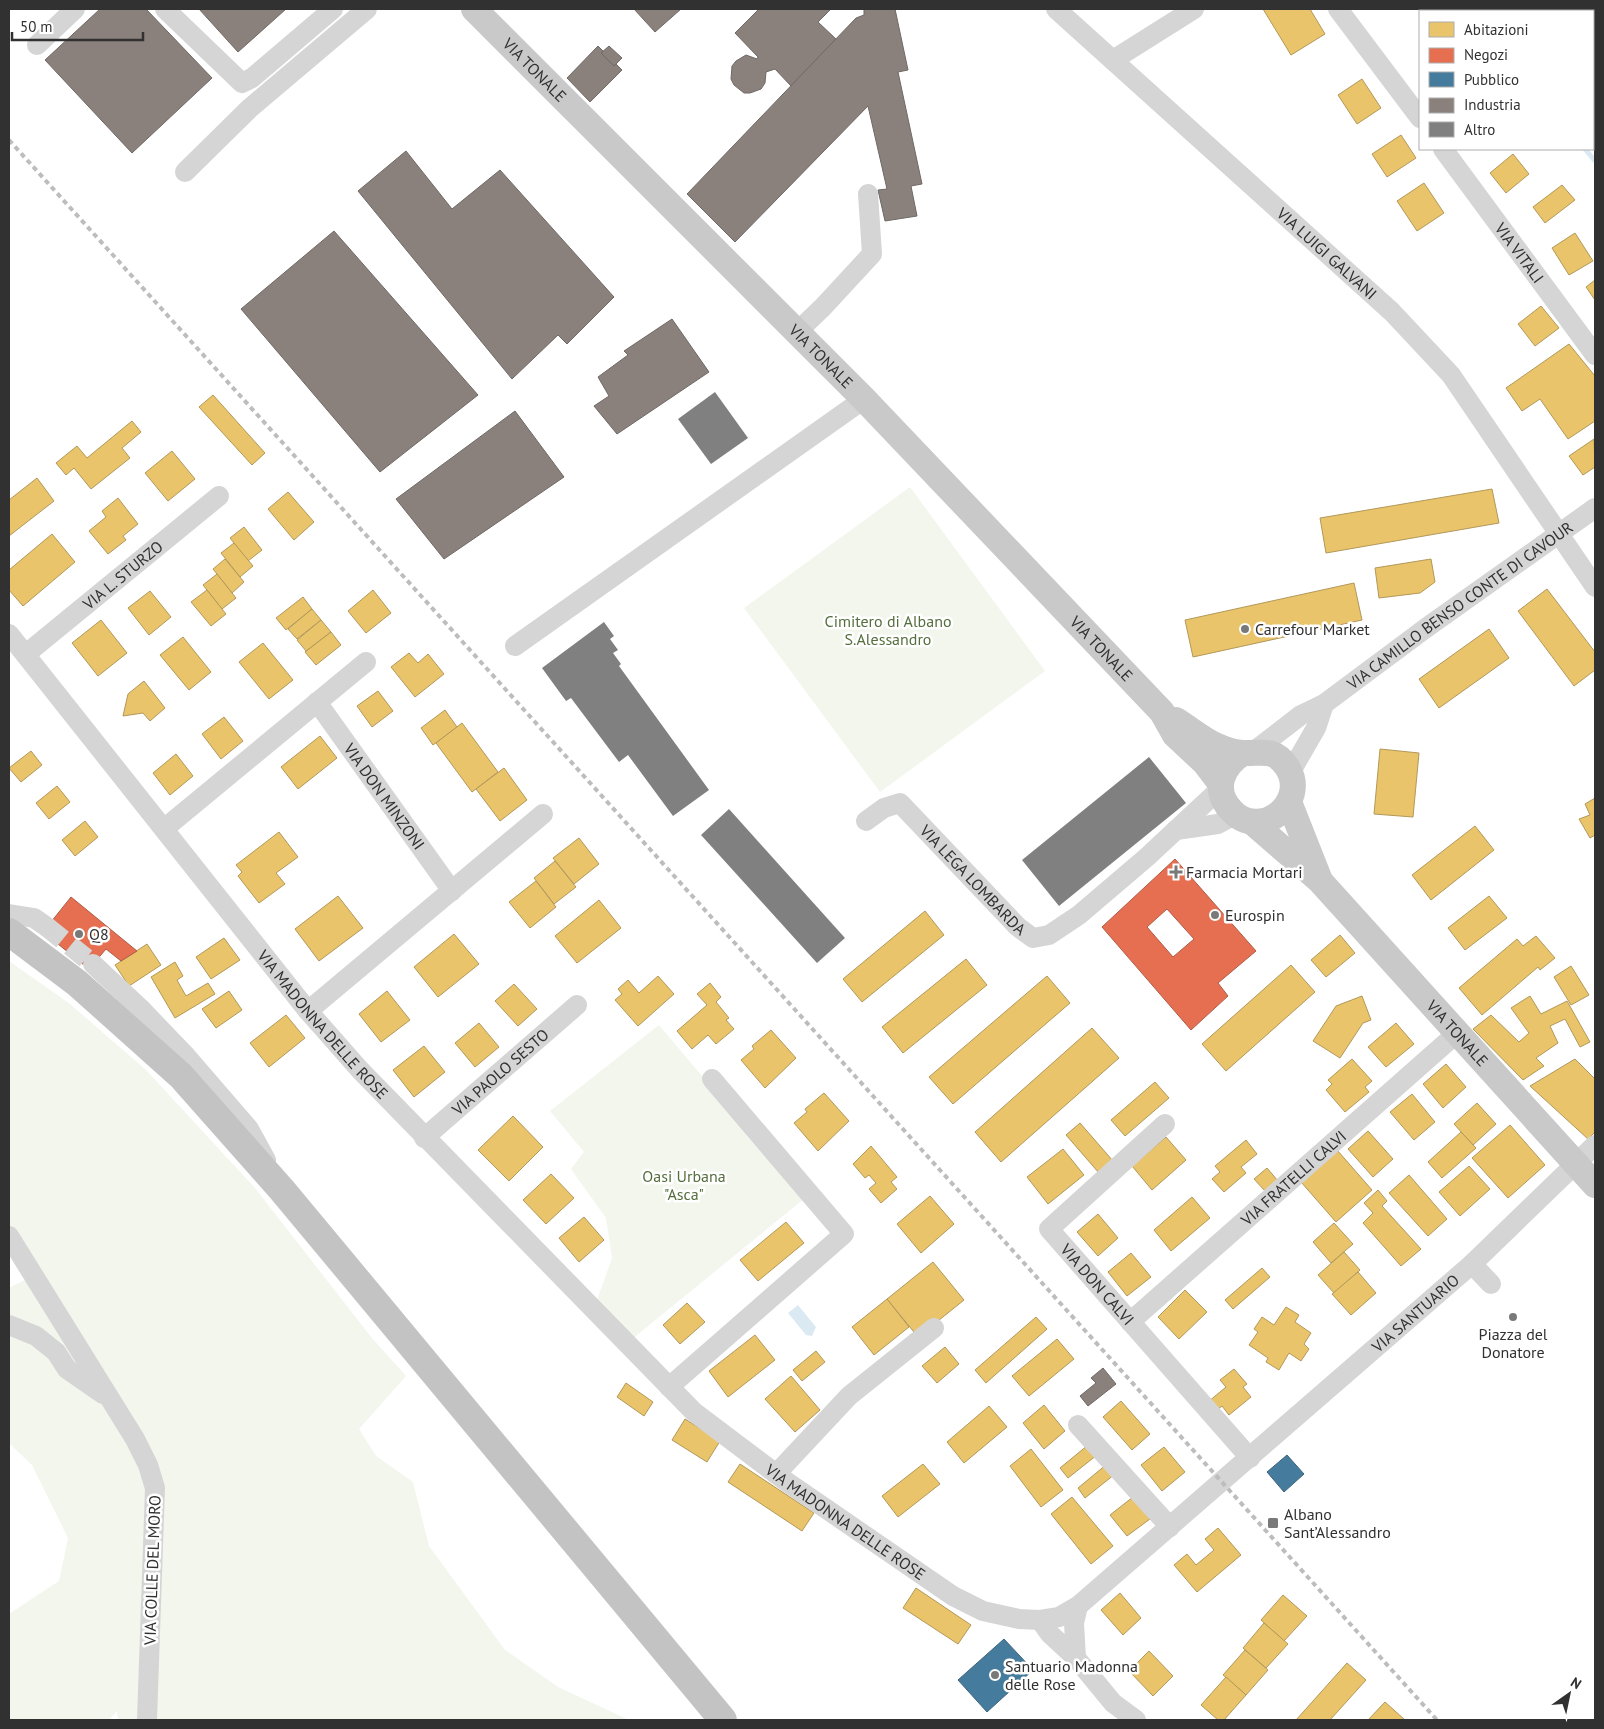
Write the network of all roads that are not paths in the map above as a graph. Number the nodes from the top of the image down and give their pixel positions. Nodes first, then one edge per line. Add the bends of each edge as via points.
1 (75, 9) edge
2 (165, 9) edge
3 (333, 9) edge
4 (474, 9) edge
5 (1056, 9) edge
6 (1194, 9) edge
7 (1338, 9) edge
8 (362, 10) edge
9 (37, 45) dead end
10 (1112, 60) junction
11 (1419, 117) edge
12 (1444, 150) edge
13 (185, 172) dead end
14 (868, 194) dead end
15 (797, 332) junction
16 (1595, 355) edge
17 (864, 398) junction
18 (219, 496) dead end
19 (1595, 508) edge
20 (1560, 532) junction
21 (1595, 587) edge
22 (9, 634) edge
23 (515, 646) dead end
24 (26, 654) junction
25 (366, 662) dead end
26 (318, 702) junction
27 (1324, 704) junction
28 (1162, 712) junction
29 (1248, 753) junction
30 (1290, 773) junction
31 (1221, 786) junction
32 (1289, 802) junction
33 (543, 814) dead end
34 (1243, 818) junction
35 (866, 820) dead end
36 (165, 828) junction
37 (1176, 830) junction
38 (1320, 881) junction
39 (452, 892) junction
40 (9, 914) edge
41 (47, 927) tunnel mouth
42 (9, 932) edge
43 (93, 964) tunnel mouth
44 (577, 1005) dead end
45 (308, 1011) junction
46 (1456, 1034) junction
47 (712, 1079) dead end
48 (1165, 1124) dead end
49 (424, 1138) junction
50 (1595, 1145) edge
51 (1577, 1164) junction
52 (1595, 1185) edge
53 (282, 1190) junction
54 (9, 1236) edge
55 (1472, 1264) junction
56 (1491, 1284) dead end
57 (1130, 1322) junction
58 (9, 1325) edge
59 (934, 1328) dead end
60 (669, 1387) junction
61 (111, 1400) junction
62 (1078, 1425) dead end
63 (1250, 1458) junction
64 (776, 1474) junction
65 (1170, 1527) junction
66 (1078, 1606) junction
67 (1040, 1620) junction
68 (1076, 1658) junction
69 (147, 1720) edge
70 (723, 1720) edge
71 (1136, 1720) edge

1 - 9 street
2 - 3 street via 242,83
4 - 15 main road, VIA TONALE
5 - 10 street, VIA LUIGI GALVANI
6 - 10 street
7 - 11 street
8 - 13 street via 250,108
10 - 20 street, VIA LUIGI GALVANI via 1392,312 1451,375
12 - 16 street, VIA VITALI
14 - 15 street via 872,254
15 - 17 main road, VIA TONALE
17 - 23 street
17 - 28 main road, VIA TONALE
18 - 24 street, VIA L. STURZO
19 - 20 street, VIA CAMILLO BENSO CONTE DI CAVOUR
20 - 21 street, VIA LUIGI GALVANI
20 - 27 street, VIA CAMILLO BENSO CONTE DI CAVOUR
22 - 24 street, VIA MADONNA DELLE ROSE
24 - 36 street, VIA MADONNA DELLE ROSE
25 - 26 street
26 - 36 street
26 - 39 street, VIA DON MINZONI
27 - 29 street, VIA CAMILLO BENSO CONTE DI CAVOUR via 1301,715
27 - 30 street via 1316,728
28 - 29 main road, VIA TONALE via 1217,746
28 - 31 main road, VIA TONALE via 1175,735 1205,763
29 - 30 main road, VIA TONALE via 1271,754 1282,760
29 - 31 main road via 1227,766
30 - 32 main road, VIA TONALE via 1292,790
31 - 34 main road, VIA TONALE via 1226,806
31 - 37 street, VIA LEGA LOMBARDA
32 - 34 main road via 1275,817 1265,821
32 - 38 main road, VIA TONALE
33 - 39 street
34 - 37 street
34 - 38 main road, VIA TONALE
35 - 37 street, VIA LEGA LOMBARDA via 884,808 900,803 1032,938 1049,936 1079,915
36 - 45 street, VIA MADONNA DELLE ROSE
38 - 46 main road, VIA TONALE
39 - 45 street
40 - 41 street via 34,918
42 - 53 highway via 77,984 181,1076
43 - 53 street via 186,1056 249,1129
44 - 49 street, VIA PAOLO SESTO
45 - 49 street, VIA MADONNA DELLE ROSE
46 - 51 main road, VIA TONALE
46 - 57 street, VIA FRATELLI CALVI
47 - 60 street via 844,1234
48 - 57 street, VIA DON CALVI via 1049,1230
49 - 60 street, VIA MADONNA DELLE ROSE
50 - 51 street, VIA SANTUARIO
51 - 52 main road, VIA TONALE
51 - 55 street, VIA SANTUARIO
53 - 70 highway
54 - 61 street, VIA COLLE DEL MORO
55 - 56 street
55 - 63 street, VIA SANTUARIO
57 - 63 street, VIA DON CALVI
58 - 61 street, VIA COLLE DEL MORO via 36,1336 56,1352 67,1369
59 - 64 street via 849,1396
60 - 64 street, VIA MADONNA DELLE ROSE via 694,1412
61 - 69 street, VIA COLLE DEL MORO via 135,1439 155,1488
62 - 65 street
63 - 65 street, VIA SANTUARIO
64 - 67 street, VIA MADONNA DELLE ROSE via 953,1596 983,1611
65 - 66 street, VIA MADONNA DELLE ROSE
66 - 67 street, VIA MADONNA DELLE ROSE via 1059,1617
66 - 68 street via 1074,1623
67 - 68 street
68 - 71 street via 1113,1703

